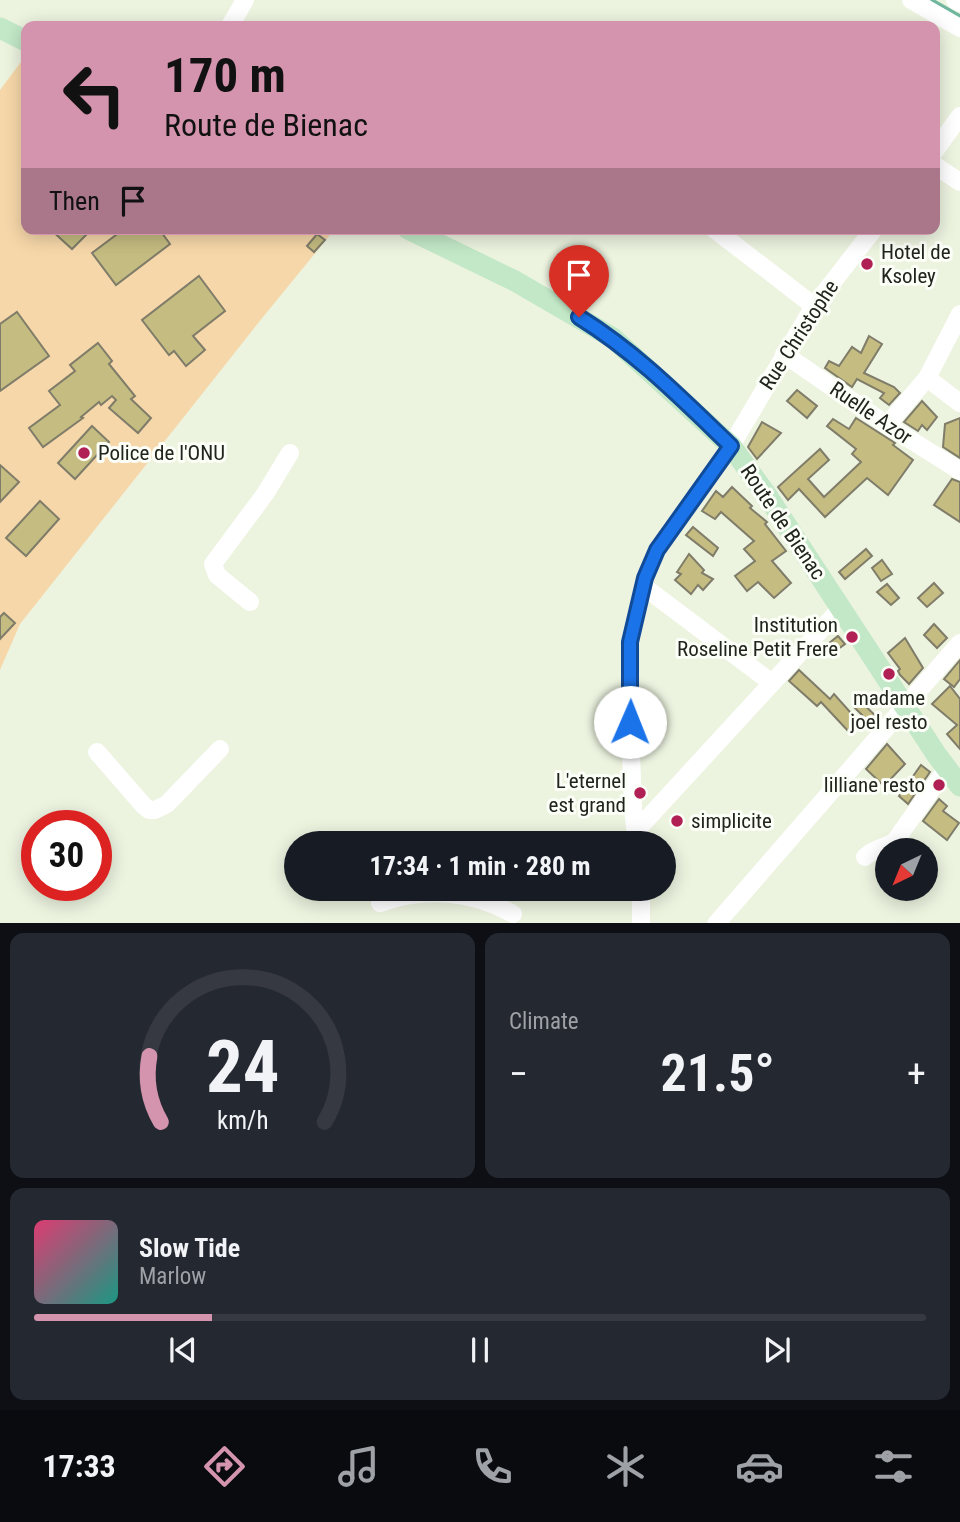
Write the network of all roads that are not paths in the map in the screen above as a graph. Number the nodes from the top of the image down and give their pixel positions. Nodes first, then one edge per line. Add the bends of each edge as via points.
1 (245, 0) edge
2 (911, 0) edge
3 (955, 0) edge
4 (960, 3) edge
5 (233, 21) edge
6 (0, 28) edge
7 (960, 28) edge
8 (21, 38) edge
9 (960, 116) edge
10 (940, 144) edge
11 (940, 170) edge
12 (960, 182) edge
13 (420, 235) edge
14 (722, 235) edge
15 (869, 235) edge
16 (814, 306) junction
17 (960, 314) edge
18 (784, 354) junction
19 (927, 378) junction
20 (960, 403) edge
21 (887, 425) junction
22 (731, 446) junction
23 (290, 453) dead end
24 (960, 471) edge
25 (643, 586) junction
26 (250, 602) dead end
27 (841, 608) junction
28 (960, 643) edge
29 (772, 683) junction
30 (906, 705) junction
31 (220, 749) dead end
32 (97, 752) dead end
33 (947, 768) junction
34 (960, 786) edge
35 (636, 831) edge
36 (641, 831) edge
37 (865, 857) dead end
38 (641, 901) edge
39 (380, 903) dead end
40 (513, 914) dead end
41 (642, 923) edge
42 (716, 923) edge

1 - 5 street
2 - 7 street
3 - 4 street
6 - 8 main road
9 - 10 street
11 - 12 street
13 - 22 main road, Route de Bienac via 514,281 612,338
14 - 16 street
15 - 16 street, Rue Christophe
16 - 18 street, Rue Christophe
17 - 19 street
18 - 21 street, Ruelle Azor
18 - 22 street, Rue Christophe
19 - 20 street
19 - 21 street
21 - 24 street, Ruelle Azor
22 - 25 street, Rue Christophe via 657,550
22 - 27 main road, Route de Bienac
23 - 26 street via 213,564 217,575
25 - 29 street
25 - 35 street, Rue Christophe via 630,642
27 - 29 street
27 - 30 main road, Route de Bienac
28 - 30 street
29 - 36 street
30 - 33 main road, Route de Bienac
30 - 42 street
31 - 32 street via 167,804 155,810 144,806
33 - 34 main road, Route de Bienac
33 - 37 street via 895,841
38 - 41 street
39 - 40 street via 401,895 438,893 482,899

